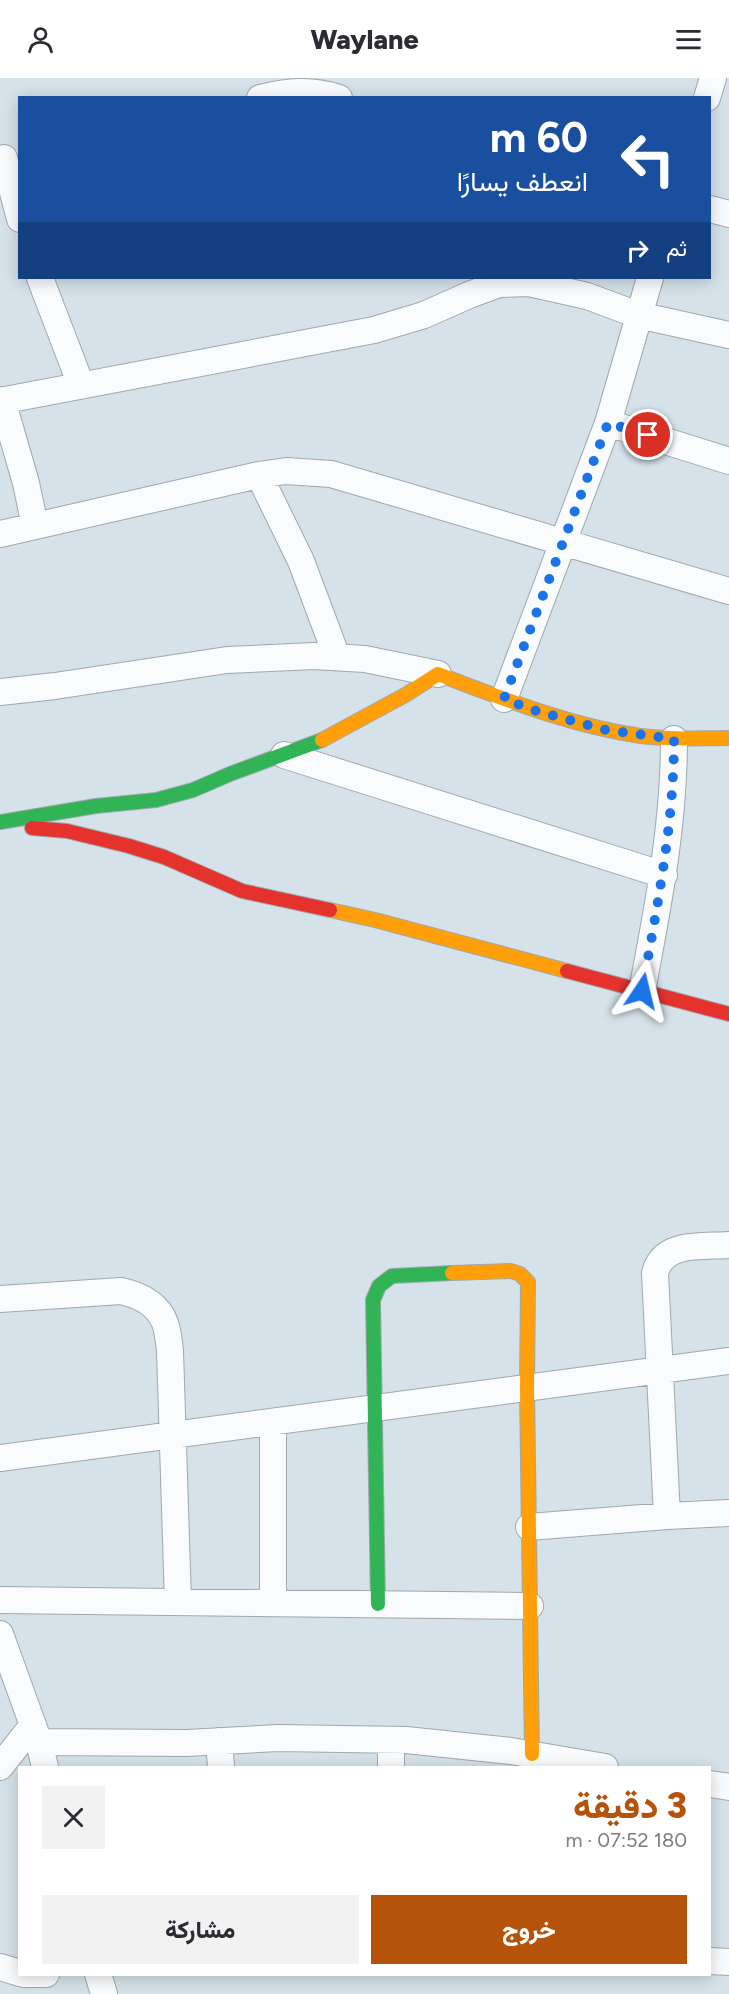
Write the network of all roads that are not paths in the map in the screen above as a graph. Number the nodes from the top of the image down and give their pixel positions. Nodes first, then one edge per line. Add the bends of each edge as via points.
1 (713, 78) edge
2 (293, 85) edge
3 (265, 96) edge
4 (331, 96) edge
5 (708, 96) edge
6 (8, 157) edge
7 (18, 209) edge
8 (711, 209) edge
9 (729, 214) edge
10 (40, 279) edge
11 (650, 279) edge
12 (638, 315) junction
13 (729, 335) edge
14 (81, 385) junction
15 (1, 400) edge
16 (608, 423) junction
17 (729, 460) edge
18 (259, 475) junction
19 (35, 526) junction
20 (0, 534) edge
21 (564, 541) junction
22 (729, 591) edge
23 (337, 657) junction
24 (438, 674) junction
25 (0, 692) edge
26 (504, 699) junction
27 (729, 738) edge
28 (674, 739) junction
29 (284, 755) junction
30 (0, 824) edge
31 (664, 875) junction
32 (642, 991) junction
33 (729, 1014) edge
34 (729, 1245) edge
35 (0, 1299) edge
36 (729, 1361) edge
37 (660, 1371) junction
38 (527, 1389) junction
39 (376, 1407) junction
40 (273, 1423) junction
41 (172, 1436) junction
42 (0, 1458) edge
43 (729, 1513) edge
44 (667, 1516) junction
45 (529, 1527) junction
46 (0, 1600) edge
47 (178, 1602) junction
48 (273, 1603) junction
49 (378, 1604) junction
50 (530, 1606) junction
51 (0, 1634) edge
52 (36, 1734) junction
53 (391, 1740) junction
54 (219, 1741) junction
55 (532, 1754) junction
56 (45, 1766) edge
57 (221, 1766) edge
58 (391, 1766) edge
59 (599, 1766) edge
60 (0, 1767) edge
61 (711, 1784) edge
62 (729, 1787) edge
63 (711, 1962) edge
64 (729, 1962) edge
65 (0, 1967) edge
66 (18, 1972) edge
67 (99, 1976) edge
68 (104, 1994) edge

1 - 5 street
2 - 3 street
2 - 4 street
6 - 7 street
8 - 9 street
10 - 14 street
11 - 12 street
12 - 13 street
12 - 14 street via 587,296 529,283 499,284 424,315 374,330
12 - 16 street
14 - 15 street
15 - 19 street
16 - 17 street
16 - 21 street
18 - 19 street
18 - 21 street via 286,471 331,474
18 - 23 street via 301,561
19 - 20 street
21 - 22 street
21 - 26 street
23 - 24 street
23 - 25 street via 227,660
24 - 26 street
24 - 29 street via 314,745
26 - 28 street via 606,730
27 - 28 street
28 - 31 street via 674,787
29 - 30 street via 177,795
29 - 31 street
30 - 32 street via 67,831 129,846 165,857 242,891 375,920
31 - 32 street
32 - 33 street
34 - 37 street via 678,1248 658,1262 655,1273
35 - 41 street via 121,1291 135,1294 155,1307 165,1322 170,1351
36 - 37 street
37 - 38 street
37 - 44 street
38 - 39 street
38 - 39 street via 528,1282 520,1274 511,1271 392,1276 379,1286 373,1300
38 - 45 street
39 - 40 street
39 - 49 street
40 - 41 street
40 - 48 street
41 - 42 street
41 - 47 street
43 - 44 street
44 - 45 street
45 - 50 street
46 - 47 street
47 - 48 street
48 - 49 street
49 - 50 street
50 - 55 street
51 - 52 street
52 - 54 street via 187,1743
52 - 56 street
52 - 60 street
53 - 54 street
53 - 55 street
53 - 58 street
54 - 57 street
55 - 59 street
61 - 62 street
63 - 64 street
65 - 66 street
67 - 68 street

